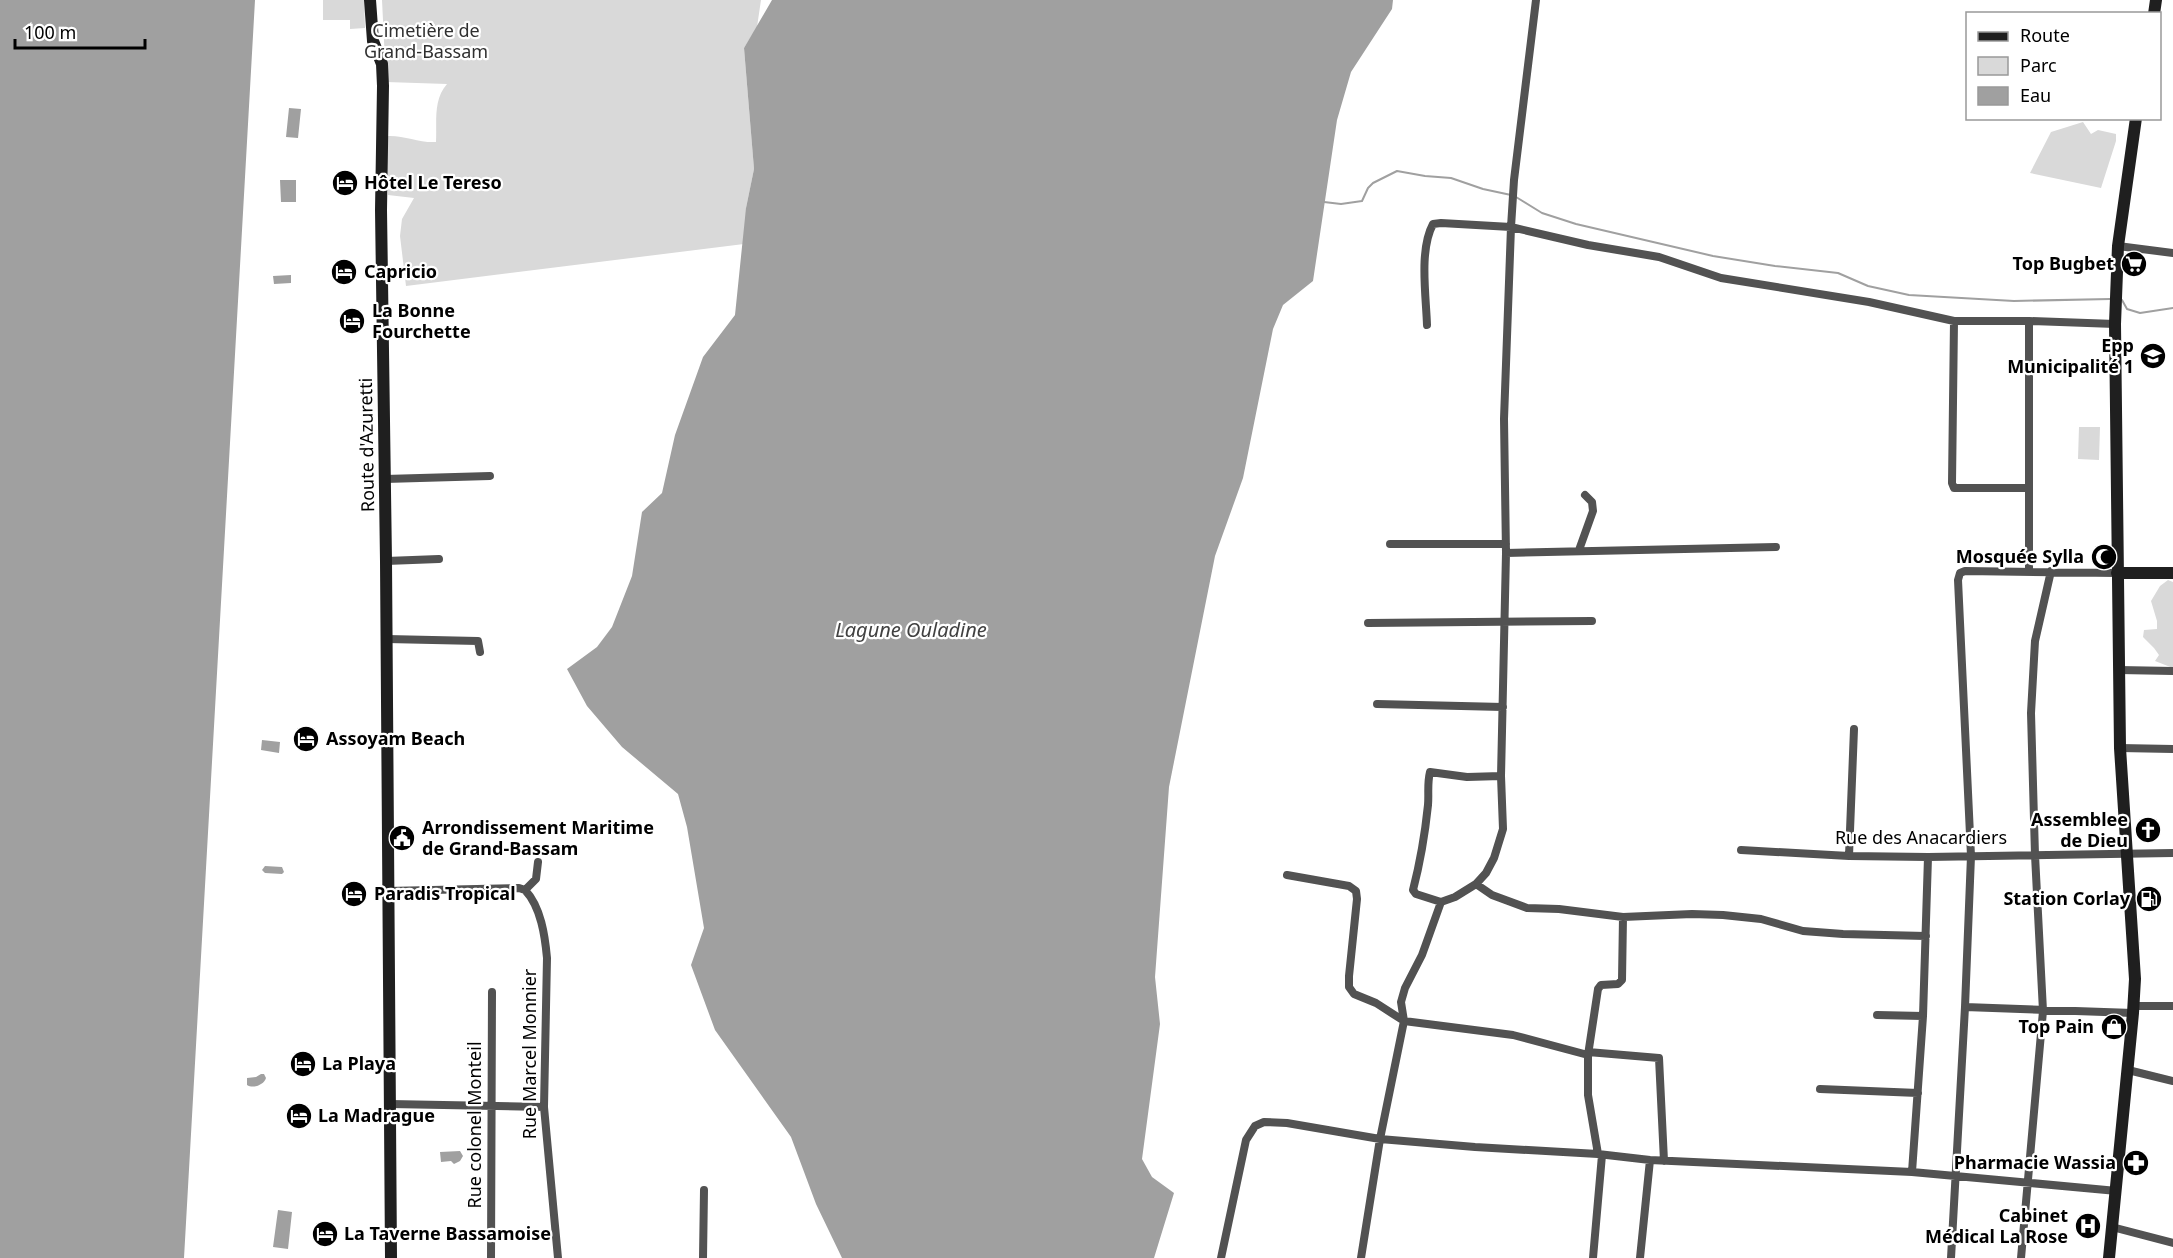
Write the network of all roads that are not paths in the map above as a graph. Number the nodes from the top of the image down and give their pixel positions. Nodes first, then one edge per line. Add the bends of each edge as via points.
1 (370, 0) edge
2 (1536, 0) edge
3 (2136, 120) edge
4 (1511, 227) junction
5 (2118, 246) junction
6 (2173, 253) edge
7 (1954, 321) junction
8 (2029, 321) junction
9 (2115, 324) junction
10 (1427, 325) dead end
11 (490, 476) dead end
12 (385, 479) junction
13 (2029, 488) junction
14 (1585, 495) dead end
15 (1390, 543) dead end
16 (1776, 547) dead end
17 (1506, 548) junction
18 (1579, 550) junction
19 (439, 559) dead end
20 (386, 561) junction
21 (2029, 570) junction
22 (2051, 572) junction
23 (2117, 573) junction
24 (2173, 573) edge
25 (1592, 621) dead end
26 (1505, 622) junction
27 (1368, 623) dead end
28 (387, 639) junction
29 (480, 652) dead end
30 (2119, 670) junction
31 (2173, 670) edge
32 (1377, 704) dead end
33 (1503, 707) junction
34 (1854, 729) dead end
35 (2120, 748) junction
36 (2173, 749) edge
37 (1501, 776) junction
38 (1741, 850) dead end
39 (2127, 853) junction
40 (2173, 853) edge
41 (1849, 855) junction
42 (2035, 855) junction
43 (1971, 856) junction
44 (1929, 857) junction
45 (538, 862) dead end
46 (1287, 874) dead end
47 (1476, 884) junction
48 (525, 890) junction
49 (387, 891) junction
50 (1441, 902) junction
51 (1623, 917) junction
52 (1926, 936) junction
53 (492, 992) dead end
54 (2173, 1006) edge
55 (1965, 1007) junction
56 (2134, 1009) junction
57 (2043, 1011) junction
58 (1877, 1015) dead end
59 (1923, 1016) junction
60 (1404, 1021) junction
61 (1588, 1053) junction
62 (2128, 1070) junction
63 (2173, 1081) edge
64 (1820, 1089) dead end
65 (1918, 1093) junction
66 (390, 1104) junction
67 (492, 1105) junction
68 (543, 1107) junction
69 (1380, 1138) junction
70 (1600, 1155) junction
71 (1650, 1160) junction
72 (1664, 1161) junction
73 (1912, 1172) junction
74 (1955, 1176) junction
75 (2028, 1183) junction
76 (704, 1190) dead end
77 (2117, 1191) junction
78 (2112, 1227) junction
79 (2173, 1243) edge
80 (391, 1258) edge
81 (491, 1258) edge
82 (558, 1258) edge
83 (703, 1258) edge
84 (1221, 1258) edge
85 (1361, 1258) edge
86 (1593, 1258) edge
87 (1640, 1258) edge
88 (1951, 1258) edge
89 (2021, 1258) edge
90 (2109, 1258) edge

1 - 12 street, Route d'Azuretti via 373,41 382,64
2 - 4 street
3 - 5 street
4 - 7 street via 1659,257 1735,281 1869,302
4 - 10 street via 1434,224 1428,234 1425,256
4 - 17 street via 1504,419
5 - 6 street
5 - 9 street
7 - 8 street
7 - 13 street via 1954,488
8 - 9 street
8 - 13 street
9 - 23 street
11 - 12 street
12 - 20 street, Route d'Azuretti
13 - 21 street
14 - 18 street via 1592,502 1593,511
15 - 17 street
16 - 18 street
17 - 18 street
17 - 26 street
19 - 20 street
20 - 28 street, Route d'Azuretti
21 - 22 street
21 - 43 street via 1965,571 1958,580
22 - 23 street
22 - 42 street via 2035,640 2031,713
23 - 24 street
23 - 30 street
25 - 26 street
26 - 27 street
26 - 33 street
28 - 29 street via 478,641
28 - 49 street, Route d'Azuretti
30 - 31 street
30 - 35 street
32 - 33 street
33 - 37 street
34 - 41 street
35 - 36 street
35 - 39 street
37 - 47 street via 1501,836 1494,858
37 - 50 street via 1430,772 1413,890
38 - 41 street, Rue des Anacardiers
39 - 40 street, Rue des Anacardiers
39 - 42 street, Rue des Anacardiers
39 - 56 street
41 - 44 street, Rue des Anacardiers
42 - 43 street, Rue des Anacardiers
42 - 57 street
43 - 44 street, Rue des Anacardiers
43 - 55 street
44 - 52 street
45 - 48 street via 536,879
46 - 60 street via 1349,886 1356,891 1349,987 1354,994
47 - 50 street
47 - 51 street via 1492,895 1527,908
48 - 49 street
48 - 68 street, Rue Marcel Monnier via 541,923 547,958
49 - 66 street, Route d'Azuretti
50 - 60 street via 1422,956 1405,988 1401,1002
51 - 52 street via 1724,915 1761,919 1803,931
51 - 61 street via 1622,980 1598,988
52 - 59 street
53 - 67 street, Rue colonel Monteil
54 - 56 street
55 - 57 street
55 - 74 street
56 - 57 street
56 - 62 street
57 - 75 street
58 - 59 street
59 - 65 street
60 - 61 street via 1513,1035
60 - 69 street
61 - 70 street via 1588,1095
61 - 72 street via 1659,1058
62 - 63 street
62 - 77 street
64 - 65 street
65 - 73 street
66 - 67 street
66 - 80 street, Route d'Azuretti
67 - 68 street
67 - 81 street, Rue colonel Monteil
68 - 82 street, Rue Marcel Monnier
69 - 70 street
69 - 84 street via 1287,1123 1264,1122 1255,1126 1246,1140 1240,1163
69 - 85 street
70 - 71 street
70 - 86 street
71 - 72 street
71 - 87 street
72 - 73 street
73 - 74 street
74 - 75 street
74 - 88 street
75 - 77 street
75 - 89 street
76 - 83 street
77 - 78 street
78 - 79 street
78 - 90 street

